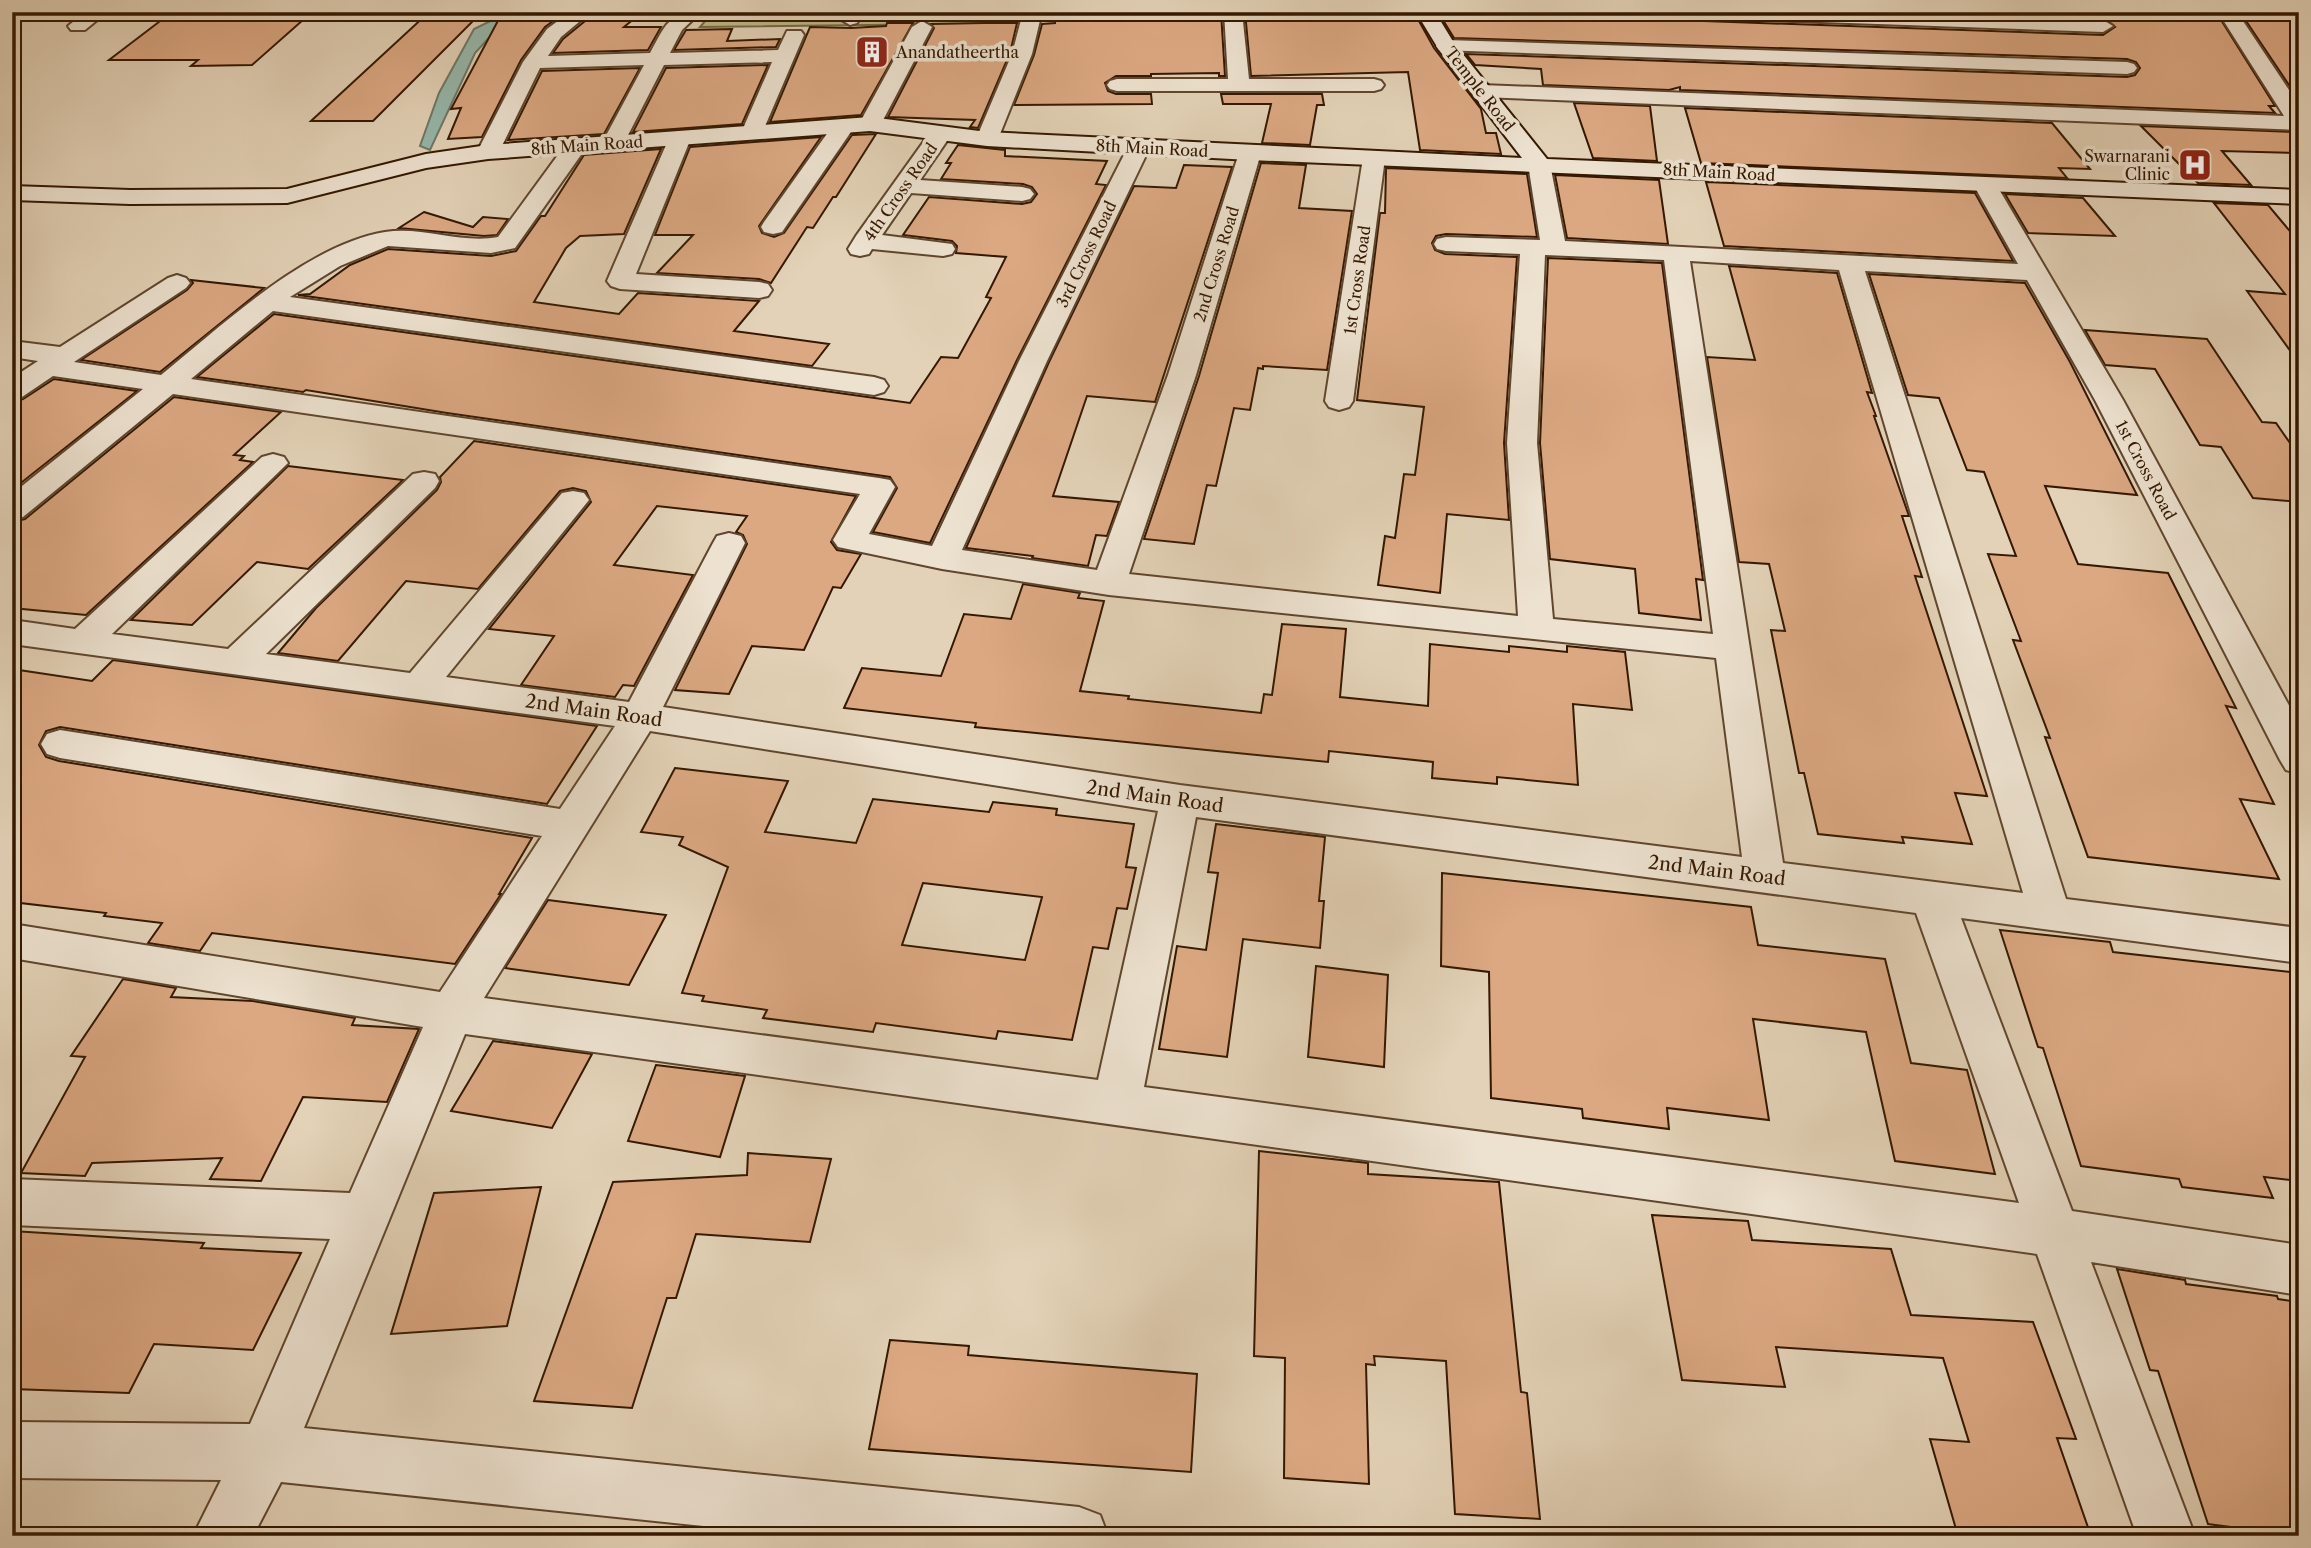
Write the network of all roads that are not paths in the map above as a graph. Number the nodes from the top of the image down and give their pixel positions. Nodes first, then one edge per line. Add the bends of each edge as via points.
1 (98, 12) edge
2 (582, 12) edge
3 (692, 12) edge
4 (1033, 12) edge
5 (1233, 12) edge
6 (1425, 12) edge
7 (1704, 12) edge
8 (2227, 12) edge
9 (2099, 19) edge
10 (78, 26) dead end
11 (922, 27) dead end
12 (795, 34) dead end
13 (1446, 46) junction
14 (787, 56) junction
15 (657, 59) junction
16 (533, 62) junction
17 (2127, 68) junction
18 (1117, 85) dead end
19 (1238, 85) junction
20 (1374, 85) dead end
21 (1482, 91) junction
22 (2154, 117) junction
23 (2299, 122) edge
24 (870, 124) junction
25 (844, 126) junction
26 (752, 133) junction
27 (940, 135) junction
28 (680, 138) junction
29 (987, 139) junction
30 (613, 143) junction
31 (577, 145) junction
32 (1139, 147) junction
33 (488, 152) junction
34 (1250, 153) junction
35 (1374, 158) junction
36 (1539, 164) junction
37 (1985, 184) junction
38 (904, 186) junction
39 (12, 193) edge
40 (1022, 194) dead end
41 (2299, 197) edge
42 (773, 227) dead end
43 (1446, 244) dead end
44 (1543, 246) junction
45 (943, 249) dead end
46 (1676, 253) junction
47 (1850, 263) junction
48 (2036, 273) junction
49 (177, 283) dead end
50 (759, 290) dead end
51 (267, 302) junction
52 (12, 349) edge
53 (56, 362) junction
54 (168, 383) junction
55 (874, 386) dead end
56 (12, 391) edge
57 (1339, 401) dead end
58 (273, 463) dead end
59 (424, 481) dead end
60 (573, 500) dead end
61 (12, 510) edge
62 (729, 543) dead end
63 (942, 559) junction
64 (1109, 584) junction
65 (1536, 629) junction
66 (12, 632) edge
67 (84, 640) junction
68 (1733, 648) junction
69 (237, 661) junction
70 (420, 685) junction
71 (640, 716) junction
72 (60, 744) dead end
73 (2299, 760) edge
74 (1180, 800) junction
75 (571, 826) junction
76 (1765, 876) junction
77 (1932, 898) junction
78 (2050, 913) junction
79 (12, 941) edge
80 (2299, 946) edge
81 (451, 1013) junction
82 (1117, 1103) junction
83 (12, 1202) edge
84 (367, 1217) junction
85 (2054, 1231) junction
86 (2299, 1270) edge
87 (12, 1450) edge
88 (266, 1452) junction
89 (222, 1536) edge
90 (1079, 1536) edge
91 (2166, 1536) edge

1 - 10 street
2 - 16 street via 554,33
3 - 15 street via 674,27
4 - 29 street
5 - 19 street
6 - 13 street, Temple Road
7 - 9 street
8 - 23 street
9 - 17 street
11 - 24 street
12 - 14 street
13 - 17 street
13 - 21 street, Temple Road
14 - 15 street
14 - 26 street
15 - 16 street
15 - 30 street
16 - 33 street
17 - 22 street
18 - 19 street
19 - 20 street
21 - 22 street
21 - 36 street, Temple Road
22 - 23 street
24 - 25 street, 8th Main Road
24 - 27 street, 8th Main Road
25 - 26 street, 8th Main Road
25 - 42 street
26 - 28 street, 8th Main Road
27 - 29 street, 8th Main Road
27 - 38 street, 4th Cross Road
28 - 30 street, 8th Main Road
28 - 50 street via 620,281
29 - 32 street, 8th Main Road
30 - 31 street, 8th Main Road
31 - 33 street, 8th Main Road
31 - 51 street via 506,243 491,246 388,239 371,243 331,261
32 - 34 street, 8th Main Road
32 - 63 street, 3rd Cross Road
33 - 39 street, 8th Main Road via 426,161 287,196
34 - 35 street, 8th Main Road
34 - 64 street, 2nd Cross Road via 1182,375
35 - 36 street, 8th Main Road
35 - 57 street, 1st Cross Road
36 - 37 street, 8th Main Road
36 - 44 street
37 - 41 street, 8th Main Road
37 - 48 street, 1st Cross Road
38 - 40 street
38 - 45 street, 4th Cross Road via 862,245
43 - 44 street
44 - 46 street
44 - 65 street via 1522,443
46 - 47 street
46 - 68 street
47 - 48 street
47 - 78 street
48 - 73 street, 1st Cross Road via 2109,400
49 - 53 street
51 - 54 street
51 - 55 street
52 - 53 street
53 - 54 street
53 - 56 street
54 - 61 street
54 - 63 street via 879,487 849,540
58 - 67 street
59 - 69 street
60 - 70 street
62 - 71 street
63 - 64 street
64 - 65 street
65 - 68 street
66 - 67 street, 2nd Main Road
67 - 69 street, 2nd Main Road
68 - 76 street
69 - 70 street, 2nd Main Road
70 - 71 street, 2nd Main Road
71 - 74 street, 2nd Main Road
71 - 75 street
72 - 75 street
74 - 76 street, 2nd Main Road
74 - 82 street
75 - 81 street
76 - 77 street, 2nd Main Road
77 - 78 street, 2nd Main Road
77 - 85 street
78 - 80 street, 2nd Main Road
79 - 81 street
81 - 82 street
81 - 84 street
82 - 85 street
83 - 84 street
84 - 88 street
85 - 86 street
85 - 91 street
87 - 88 street
88 - 89 street
88 - 90 street

